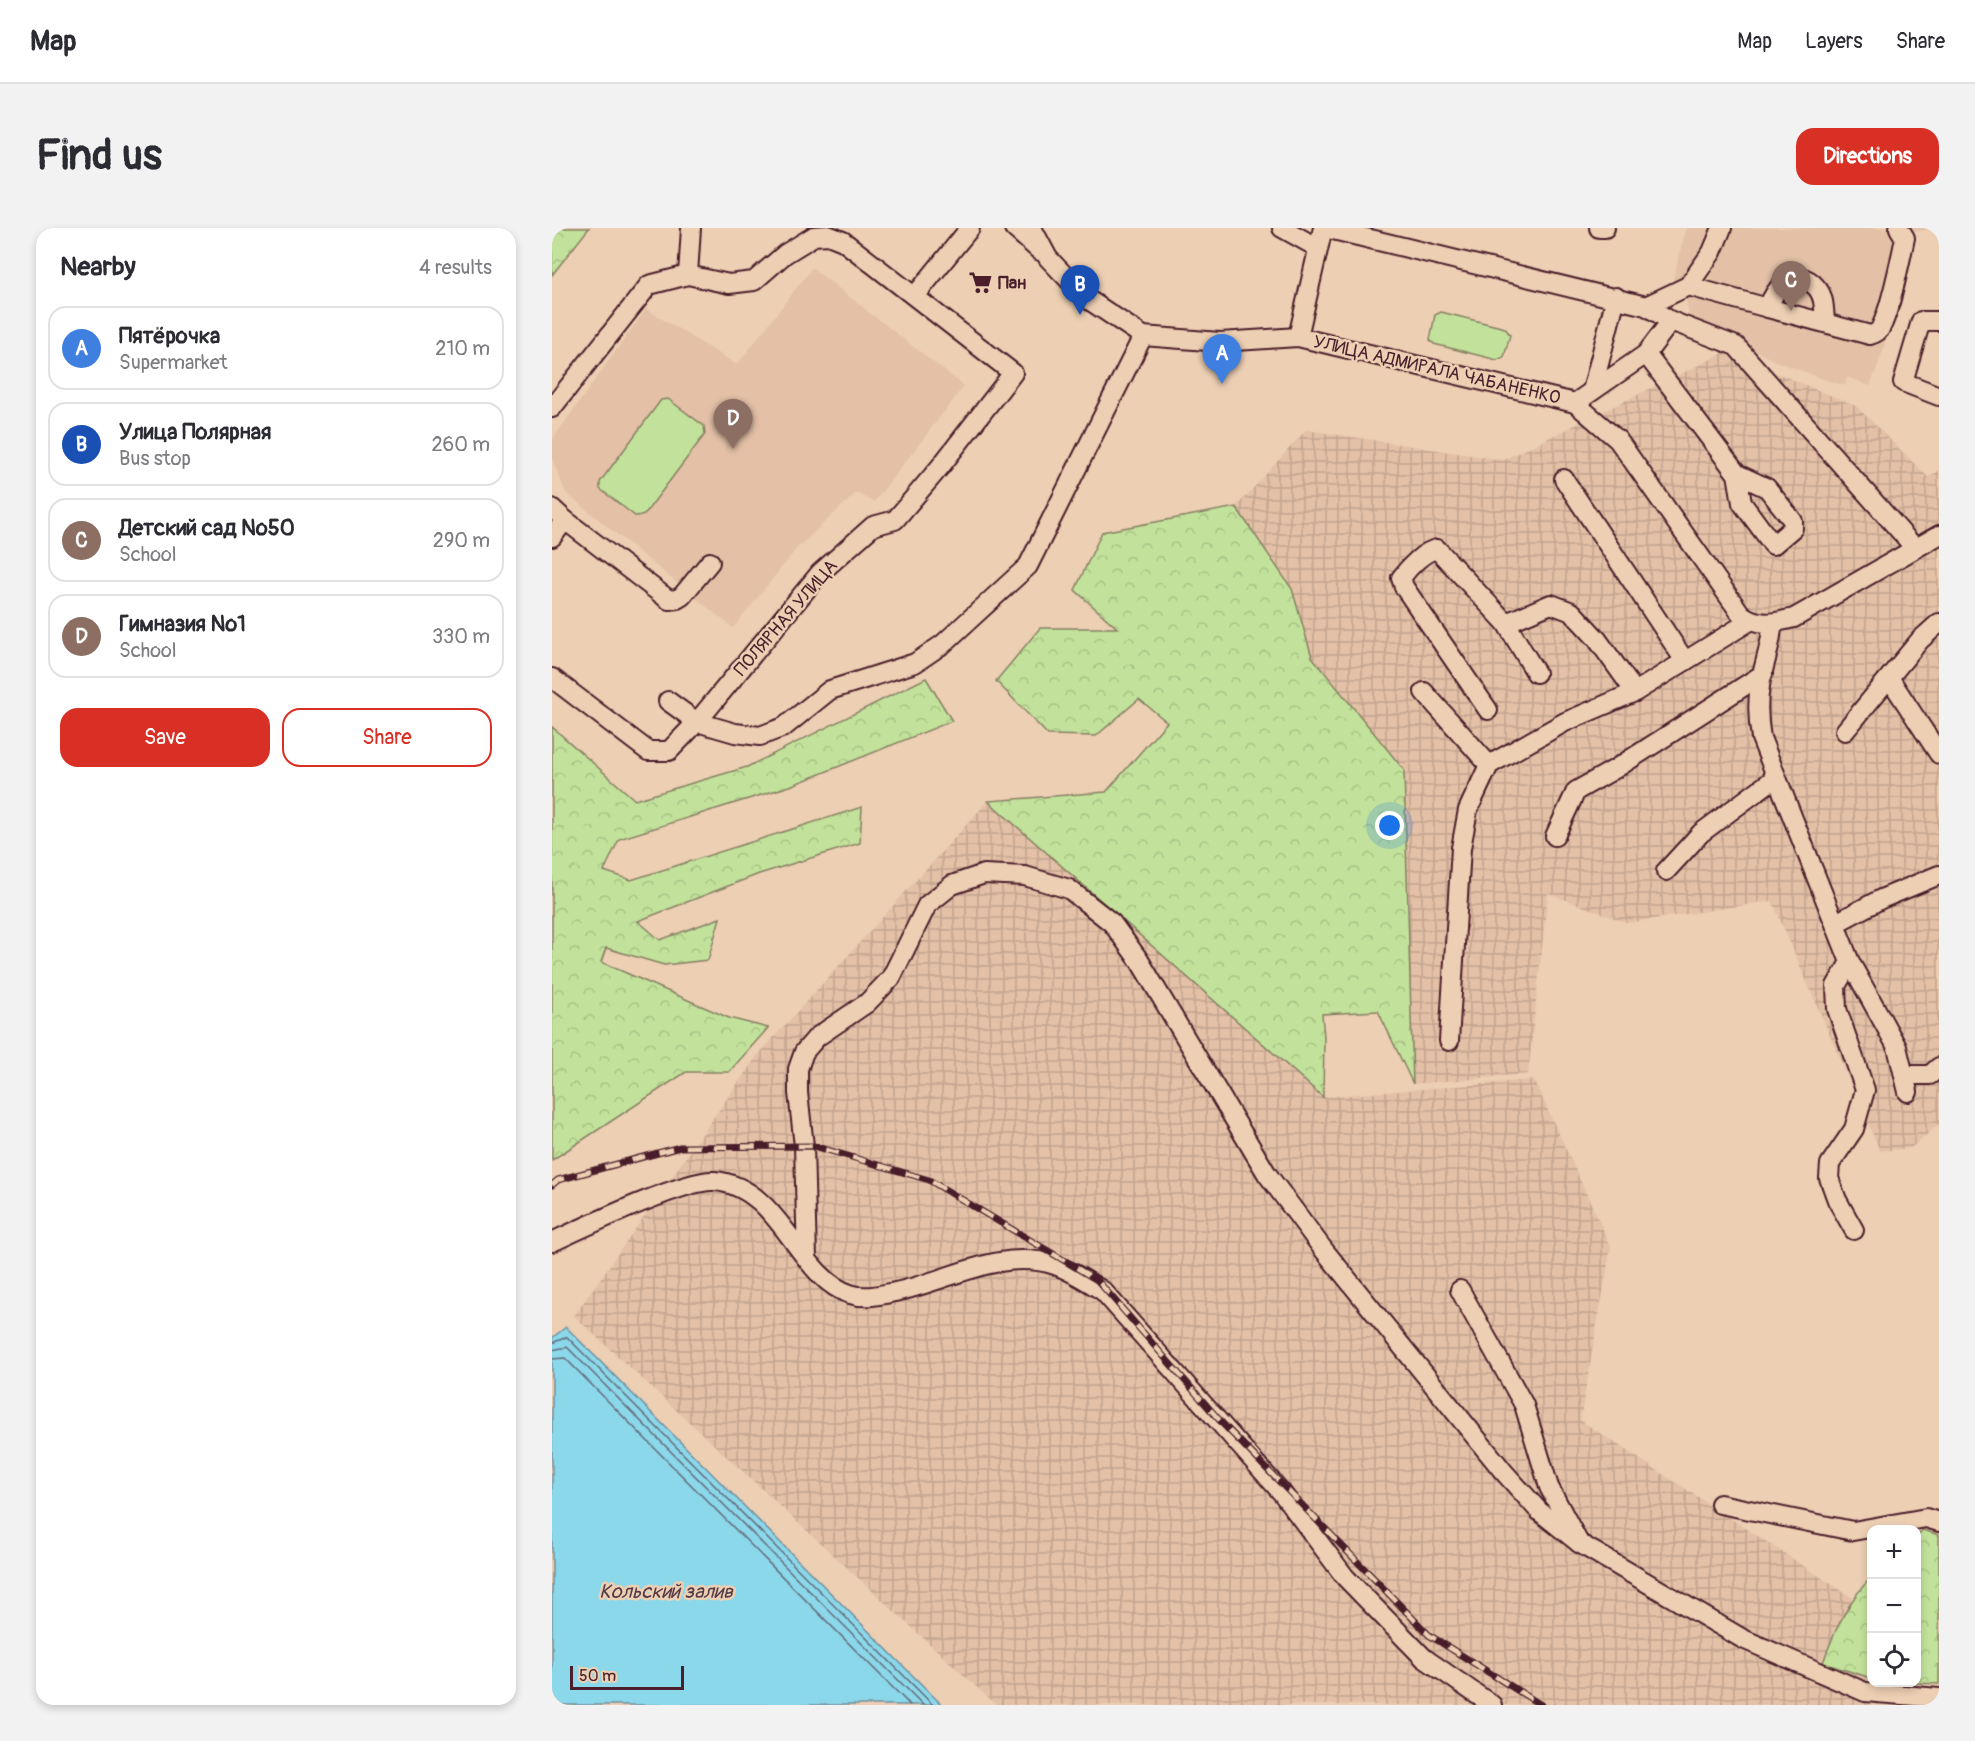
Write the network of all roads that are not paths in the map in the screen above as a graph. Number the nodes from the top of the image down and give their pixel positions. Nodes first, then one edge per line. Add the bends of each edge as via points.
1 (970, 228) edge
2 (1014, 228) edge
3 (1032, 228) edge
4 (1282, 228) edge
5 (1324, 228) edge
6 (1599, 228) edge
7 (1605, 228) edge
8 (1722, 228) edge
9 (1899, 228) edge
10 (694, 231) edge
11 (1318, 248) junction
12 (1048, 258) junction
13 (688, 275) junction
14 (1688, 286) junction
15 (915, 296) junction
16 (1616, 297) junction
17 (1646, 306) junction
18 (1768, 308) junction
19 (1671, 321) junction
20 (1939, 321) edge
21 (1825, 323) junction
22 (1143, 336) junction
23 (1298, 337) junction
24 (1646, 354) junction
25 (1592, 391) junction
26 (1939, 396) edge
27 (1575, 403) junction
28 (552, 408) edge
29 (1737, 474) dead end
30 (1564, 478) dead end
31 (559, 514) edge
32 (1939, 535) edge
33 (552, 537) edge
34 (1915, 549) junction
35 (710, 562) dead end
36 (1750, 621) junction
37 (1506, 623) junction
38 (1939, 623) edge
39 (1772, 624) junction
40 (1685, 661) junction
41 (1536, 673) dead end
42 (1762, 674) junction
43 (552, 678) edge
44 (1890, 679) junction
45 (1424, 692) dead end
46 (1635, 692) junction
47 (668, 701) dead end
48 (1488, 710) dead end
49 (698, 722) junction
50 (1845, 731) dead end
51 (1939, 754) edge
52 (1489, 765) junction
53 (1775, 778) junction
54 (1555, 836) dead end
55 (1666, 871) dead end
56 (1939, 875) edge
57 (1836, 923) junction
58 (1850, 962) junction
59 (1449, 1041) dead end
60 (1939, 1067) edge
61 (1854, 1230) dead end
62 (552, 1242) edge
63 (807, 1258) junction
64 (1460, 1290) dead end
65 (1720, 1504) dead end
66 (1939, 1522) edge
67 (1579, 1543) junction
68 (1939, 1698) edge
69 (1492, 1705) edge

1 - 15 street
2 - 12 street, УЛИЦА АДМИРАЛА ЧАБАНЕНКО
3 - 12 street, УЛИЦА АДМИРАЛА ЧАБАНЕНКО
4 - 11 street
5 - 11 street, УЛИЦА АДМИРАЛА ЧАБАНЕНКО
5 - 16 street, УЛИЦА АДМИРАЛА ЧАБАНЕНКО
6 - 7 street
8 - 14 street via 1712,252
9 - 21 street via 1905,238 1881,327 1870,335
10 - 13 street
11 - 23 street, УЛИЦА АДМИРАЛА ЧАБАНЕНКО
12 - 22 street, УЛИЦА АДМИРАЛА ЧАБАНЕНКО via 1086,298
13 - 15 street, ПОЛЯРНАЯ УЛИЦА via 729,284 754,281 814,236 828,235 843,241
13 - 28 street, ПОЛЯРНАЯ УЛИЦА via 649,285
14 - 17 street
14 - 18 street
15 - 49 street, ПОЛЯРНАЯ УЛИЦА via 1013,373 895,520 873,526 820,573
16 - 17 street, УЛИЦА АДМИРАЛА ЧАБАНЕНКО
16 - 25 street
17 - 19 street, УЛИЦА АДМИРАЛА ЧАБАНЕНКО
18 - 21 street
18 - 21 street via 1773,292 1785,281 1806,280 1816,287 1822,299
19 - 24 street
19 - 34 street, УЛИЦА АДМИРАЛА ЧАБАНЕНКО via 1736,346
20 - 26 street via 1921,321 1903,382
22 - 23 street, УЛИЦА АДМИРАЛА ЧАБАНЕНКО via 1220,342
22 - 49 street via 1028,566 943,644 915,663 830,690 784,727 760,735 735,733
23 - 27 street, УЛИЦА АДМИРАЛА ЧАБАНЕНКО
24 - 25 street
24 - 29 street
25 - 27 street
27 - 36 street via 1618,440 1741,614
30 - 40 street
31 - 33 street
31 - 35 street via 669,600 682,596
32 - 34 street
34 - 39 street via 1794,618
36 - 39 street
36 - 40 street
37 - 41 street
37 - 46 street via 1551,604 1572,612
37 - 48 street via 1437,549 1430,550 1401,578 1410,599
38 - 44 street via 1920,640
39 - 42 street
40 - 46 street
42 - 53 street via 1757,714
42 - 54 street via 1575,791
43 - 49 street, ПОЛЯРНАЯ УЛИЦА via 648,751 669,751
44 - 50 street
44 - 51 street
45 - 52 street
46 - 52 street via 1565,723
47 - 49 street
52 - 59 street via 1468,810 1461,848
53 - 55 street via 1701,833
53 - 57 street
56 - 57 street via 1881,898
57 - 58 street
58 - 60 street via 1897,1047 1906,1083 1930,1075
58 - 61 street via 1836,986 1837,1009 1865,1090 1854,1129 1830,1164 1829,1178
62 - 63 street via 679,1188 711,1181 735,1185 758,1199
63 - 67 street via 804,1146 798,1093 798,1069 804,1052 817,1037 867,1003 891,978 927,905 952,885 984,874 1025,876 1069,889 1112,923 1140,960 1261,1165 1323,1249 1503,1471 1539,1511
63 - 69 street via 829,1282 849,1294 871,1297 908,1290 986,1264 1020,1261 1052,1264 1103,1290 1281,1493 1345,1577 1424,1658
64 - 67 street via 1524,1405 1549,1487
65 - 66 street via 1853,1531 1926,1518
67 - 68 street via 1743,1639 1865,1692

